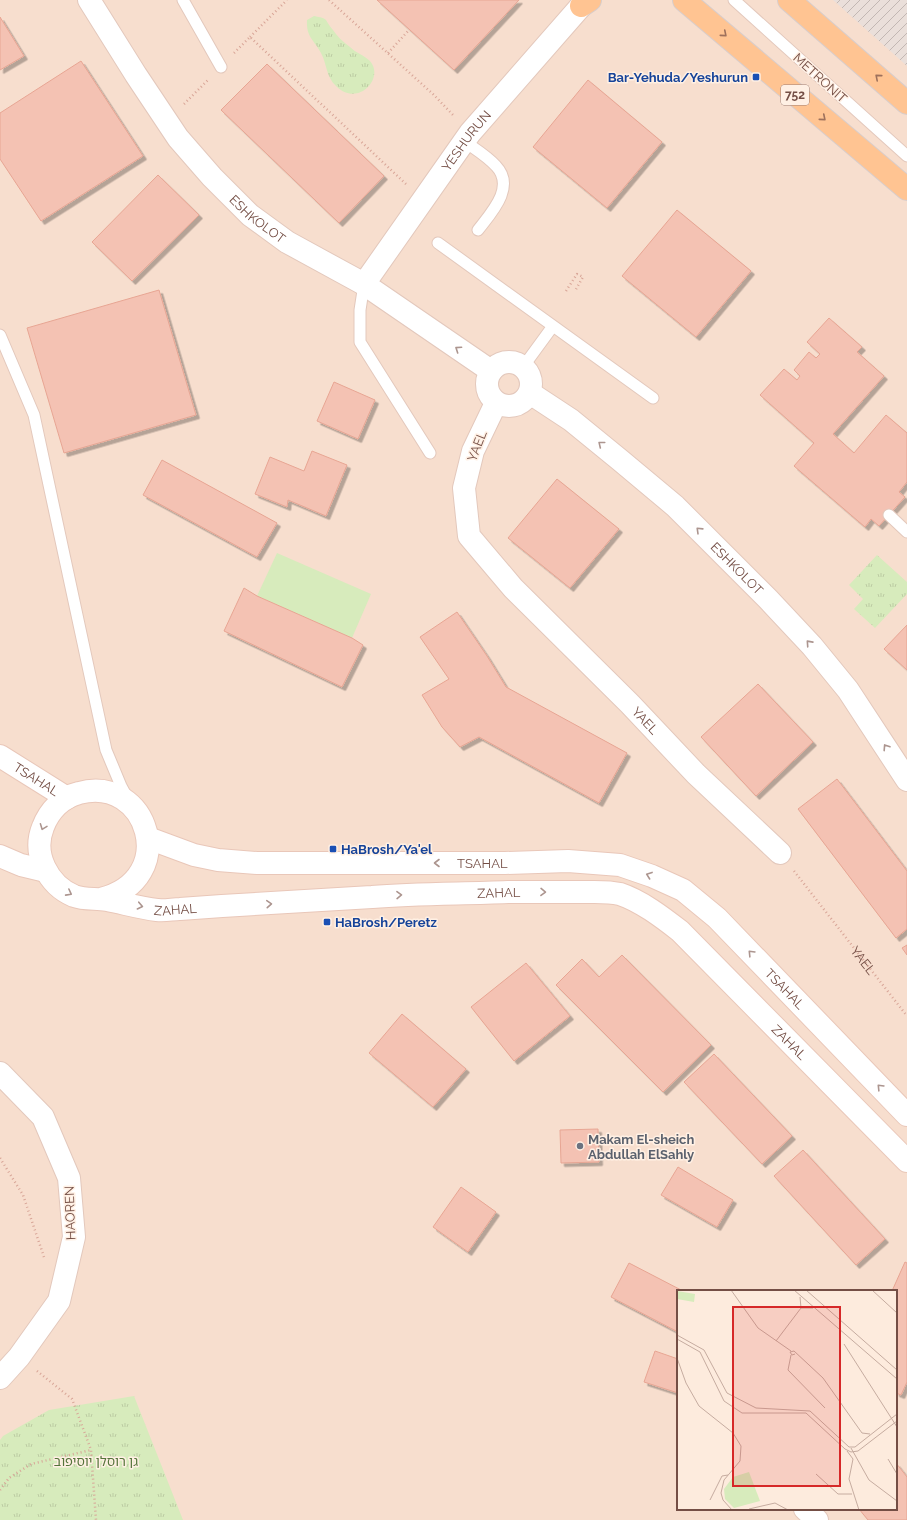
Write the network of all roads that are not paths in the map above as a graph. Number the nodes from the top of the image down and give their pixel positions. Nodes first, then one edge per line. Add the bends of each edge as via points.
1 (89, 0) edge
2 (183, 0) edge
3 (666, 0) edge
4 (734, 0) edge
5 (789, 0) edge
6 (584, 2) edge
7 (691, 6) edge
8 (221, 67) road end
9 (907, 103) edge
10 (467, 137) junction
11 (907, 156) edge
12 (907, 189) edge
13 (478, 230) dead end
14 (438, 243) dead end
15 (364, 284) junction
16 (553, 326) junction
17 (0, 335) edge
18 (523, 367) junction
19 (491, 371) junction
20 (530, 393) junction
21 (652, 398) dead end
22 (496, 402) junction
23 (430, 453) dead end
24 (889, 515) dead end
25 (907, 532) edge
26 (0, 756) edge
27 (115, 770) junction
28 (907, 780) edge
29 (91, 791) junction
30 (67, 798) junction
31 (135, 809) junction
32 (148, 838) junction
33 (780, 853) road end
34 (0, 856) edge
35 (46, 870) junction
36 (101, 899) junction
37 (0, 1073) edge
38 (907, 1115) edge
39 (907, 1161) edge
40 (0, 1378) edge
41 (806, 1510) edge
42 (817, 1520) edge

1 - 15 street, ESHKOLOT via 178,138 212,177 250,215 287,242
2 - 8 lane
3 - 7 main road
4 - 11 lane, METRONIT
9 -> 5 main road
6 - 10 street, YESHURUN
7 -> 12 main road, 752
10 - 13 lane via 496,166 504,178 502,193 495,208
10 - 15 street, YESHURUN
14 - 16 lane
19 -> 15 street, ESHKOLOT
15 - 23 lane via 360,310 360,342
16 - 18 lane
16 - 21 lane
17 - 27 lane via 34,414 106,750
18 - 19 street via 517,363 503,363
18 - 20 street via 531,380
19 - 22 street via 486,384 491,398
20 - 22 street via 517,405 502,405
28 -> 20 street, ESHKOLOT via 848,690 812,646 768,599 675,506 571,420
22 - 33 street, YAEL via 472,451 464,488 469,536 513,588 630,704 696,774
24 - 25 lane
26 - 30 street, TSAHAL
27 - 29 lane via 113,777 106,784
27 - 31 lane via 120,786
29 - 30 street, TSAHAL
29 - 31 street, TSAHAL via 115,795
30 -> 35 street via 53,810 40,834 40,853
31 - 32 street, TSAHAL
32 - 36 street via 145,862 133,883 113,896
38 -> 32 street, TSAHAL via 717,918 683,890 652,876 620,865 568,861 257,863 194,855
34 - 35 street via 21,865
35 -> 36 street, ZAHAL via 55,884 69,893 84,898
36 -> 39 street, ZAHAL via 158,910 387,895 531,892 619,894 656,913 680,931
37 - 40 street, HAOREN via 43,1117 69,1178 74,1237 59,1301 19,1357
41 - 42 street

